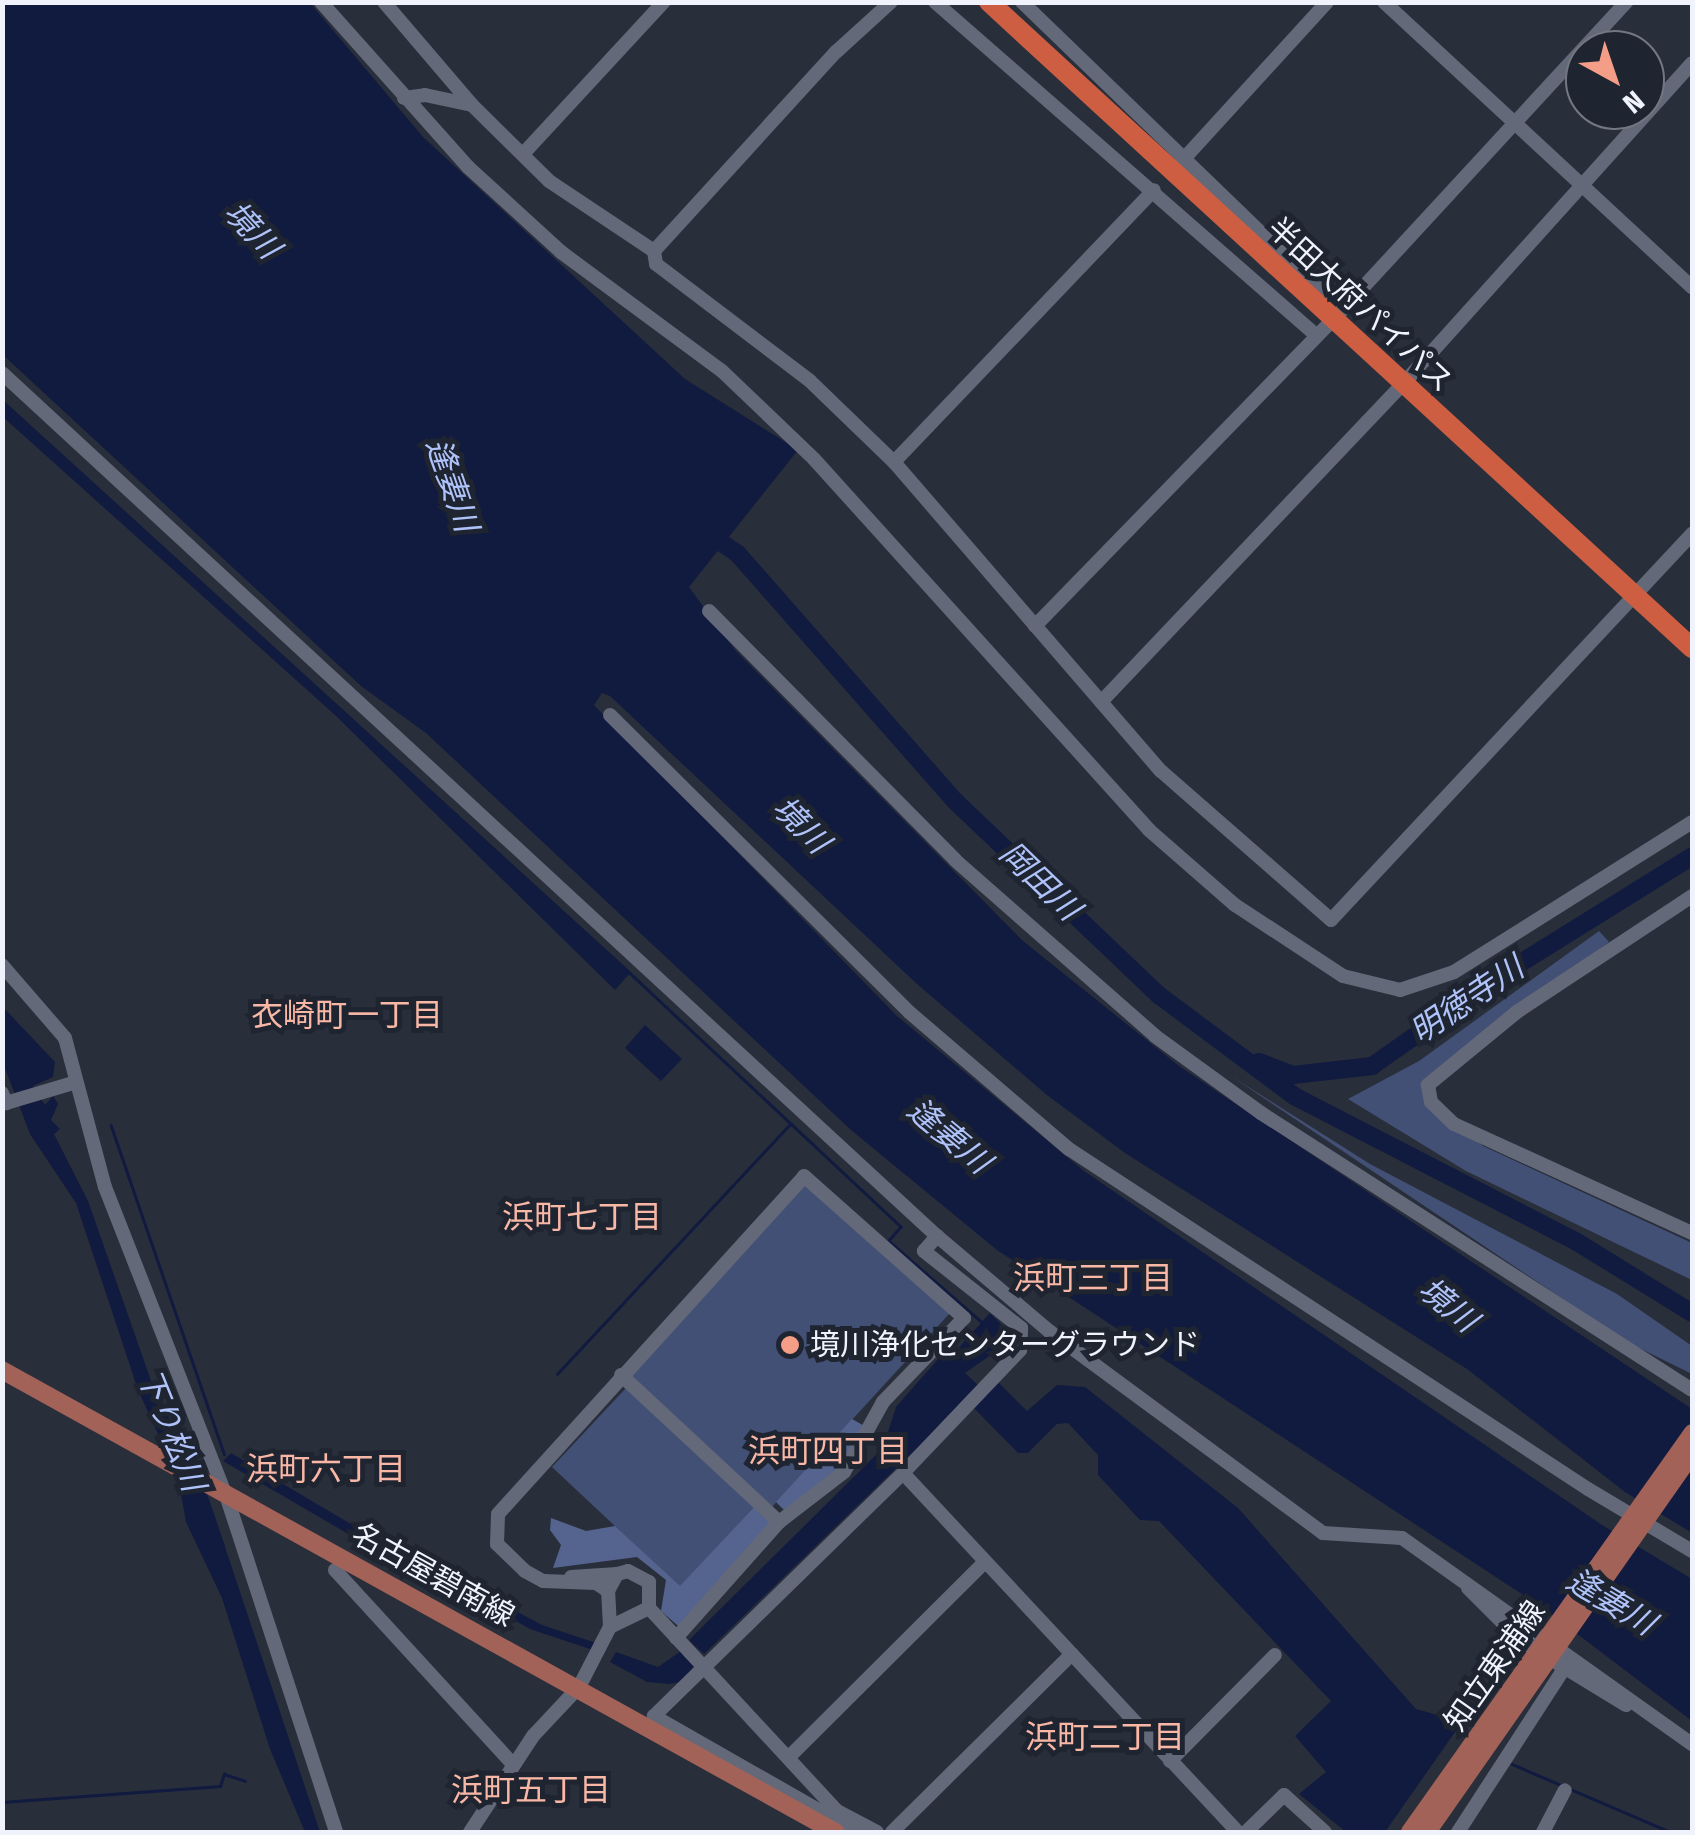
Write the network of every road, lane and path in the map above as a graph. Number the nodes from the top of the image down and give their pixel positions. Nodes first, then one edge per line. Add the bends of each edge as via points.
1 (321, 2) edge
2 (384, 2) edge
3 (664, 2) edge
4 (891, 2) edge
5 (935, 2) edge
6 (990, 2) edge
7 (1022, 2) edge
8 (1327, 2) edge
9 (1384, 2) edge
10 (1626, 2) edge
11 (1692, 63) edge
12 (404, 98) junction
13 (472, 105) junction
14 (1514, 120) junction
15 (522, 154) junction
16 (1181, 162) junction
17 (1584, 186) junction
18 (1154, 190) junction
19 (654, 250) junction
20 (1692, 287) edge
21 (1324, 294) dead end
22 (1325, 329) junction
23 (2, 373) edge
24 (1403, 384) junction
25 (894, 462) junction
26 (1692, 534) edge
27 (1636, 596) junction
28 (708, 611) dead end
29 (1035, 626) junction
30 (1692, 648) edge
31 (1102, 702) junction
32 (610, 715) dead end
33 (1692, 822) edge
34 (1692, 896) edge
35 (2, 965) edge
36 (70, 1084) junction
37 (5, 1098) edge
38 (1692, 1233) edge
39 (937, 1236) junction
40 (2, 1370) edge
41 (621, 1375) junction
42 (1692, 1390) edge
43 (1692, 1433) edge
44 (1692, 1454) edge
45 (903, 1472) junction
46 (220, 1492) junction
47 (779, 1522) junction
48 (1692, 1551) edge
49 (985, 1562) junction
50 (334, 1570) dead end
51 (1455, 1572) junction
52 (617, 1574) junction
53 (562, 1582) junction
54 (608, 1591) junction
55 (649, 1608) junction
56 (610, 1627) junction
57 (676, 1638) junction
58 (1072, 1654) junction
59 (1276, 1655) dead end
60 (702, 1667) junction
61 (1564, 1669) junction
62 (579, 1687) junction
63 (1692, 1744) edge
64 (789, 1757) junction
65 (1170, 1761) junction
66 (513, 1764) junction
67 (1466, 1766) junction
68 (1565, 1790) dead end
69 (336, 1832) edge
70 (470, 1832) edge
71 (836, 1832) edge
72 (857, 1832) edge
73 (878, 1832) edge
74 (892, 1832) edge
75 (1238, 1832) edge
76 (1246, 1832) edge
77 (1325, 1832) edge
78 (1410, 1832) edge
79 (1428, 1832) edge
80 (1458, 1832) edge
81 (1543, 1832) edge

1 - 12 street
2 - 13 street
3 - 15 street
4 - 19 street via 836,52
5 - 18 street
6 - 22 highway, 半田大府パイパス
7 - 16 street
8 - 16 street
9 - 14 street
10 - 14 street
11 - 17 street
12 - 13 street
12 - 33 street via 561,252 673,330 814,458 1149,830 1235,905 1343,976 1370,988 1400,990 1454,972
13 - 15 street
14 - 17 street
14 - 22 street
15 - 19 street via 574,202
16 - 21 street
17 - 20 street
17 - 24 street
18 - 22 street
18 - 25 street
19 - 25 street via 656,264 771,346
22 - 24 highway, 半田大府パイパス
22 - 29 street
23 - 39 street
24 - 27 highway, 半田大府パイパス
24 - 31 street
25 - 29 street
26 - 27 street
27 - 30 highway, 半田大府パイパス
27 - 31 street via 1331,920 1204,815
28 - 42 street via 955,860 1155,1036 1367,1182
29 - 31 street
32 - 48 street via 909,1012 1069,1149 1588,1490
34 - 38 street via 1518,1010 1428,1085 1440,1113 1468,1131
35 - 36 street via 65,1038
36 - 37 street
36 - 46 street
39 - 45 street via 924,1251 1021,1328 1020,1350
39 - 51 street via 1049,1331 1323,1532 1402,1538
40 - 46 main road, 名古屋碧南線
41 - 47 street
41 - 47 street via 804,1176 964,1318 883,1402 844,1472
41 - 53 street via 498,1514 497,1544 525,1571
43 - 67 main road, 知立東浦線
44 - 67 main road, 知立東浦線
45 - 49 street
45 - 60 street
46 - 62 main road, 名古屋碧南線
46 - 69 street
47 - 57 street
49 - 58 street
49 - 64 street
50 - 66 street
51 - 61 street via 1487,1612
51 - 63 street
52 - 53 street via 578,1574
52 - 54 street
52 - 55 street via 641,1573 654,1594
53 - 54 street via 596,1583
54 - 56 street
55 - 56 street
55 - 57 street
56 - 62 street
57 - 60 street
58 - 65 street
58 - 74 street
59 - 65 street
60 - 64 street
60 - 72 street via 654,1716
61 - 63 street
61 - 80 street
62 - 66 street
62 - 71 main road, 名古屋碧南線
64 - 73 street via 837,1812
65 - 75 street
66 - 70 street
67 - 78 main road, 知立東浦線
67 - 79 main road, 知立東浦線
68 - 81 street
76 - 77 street via 1284,1795

